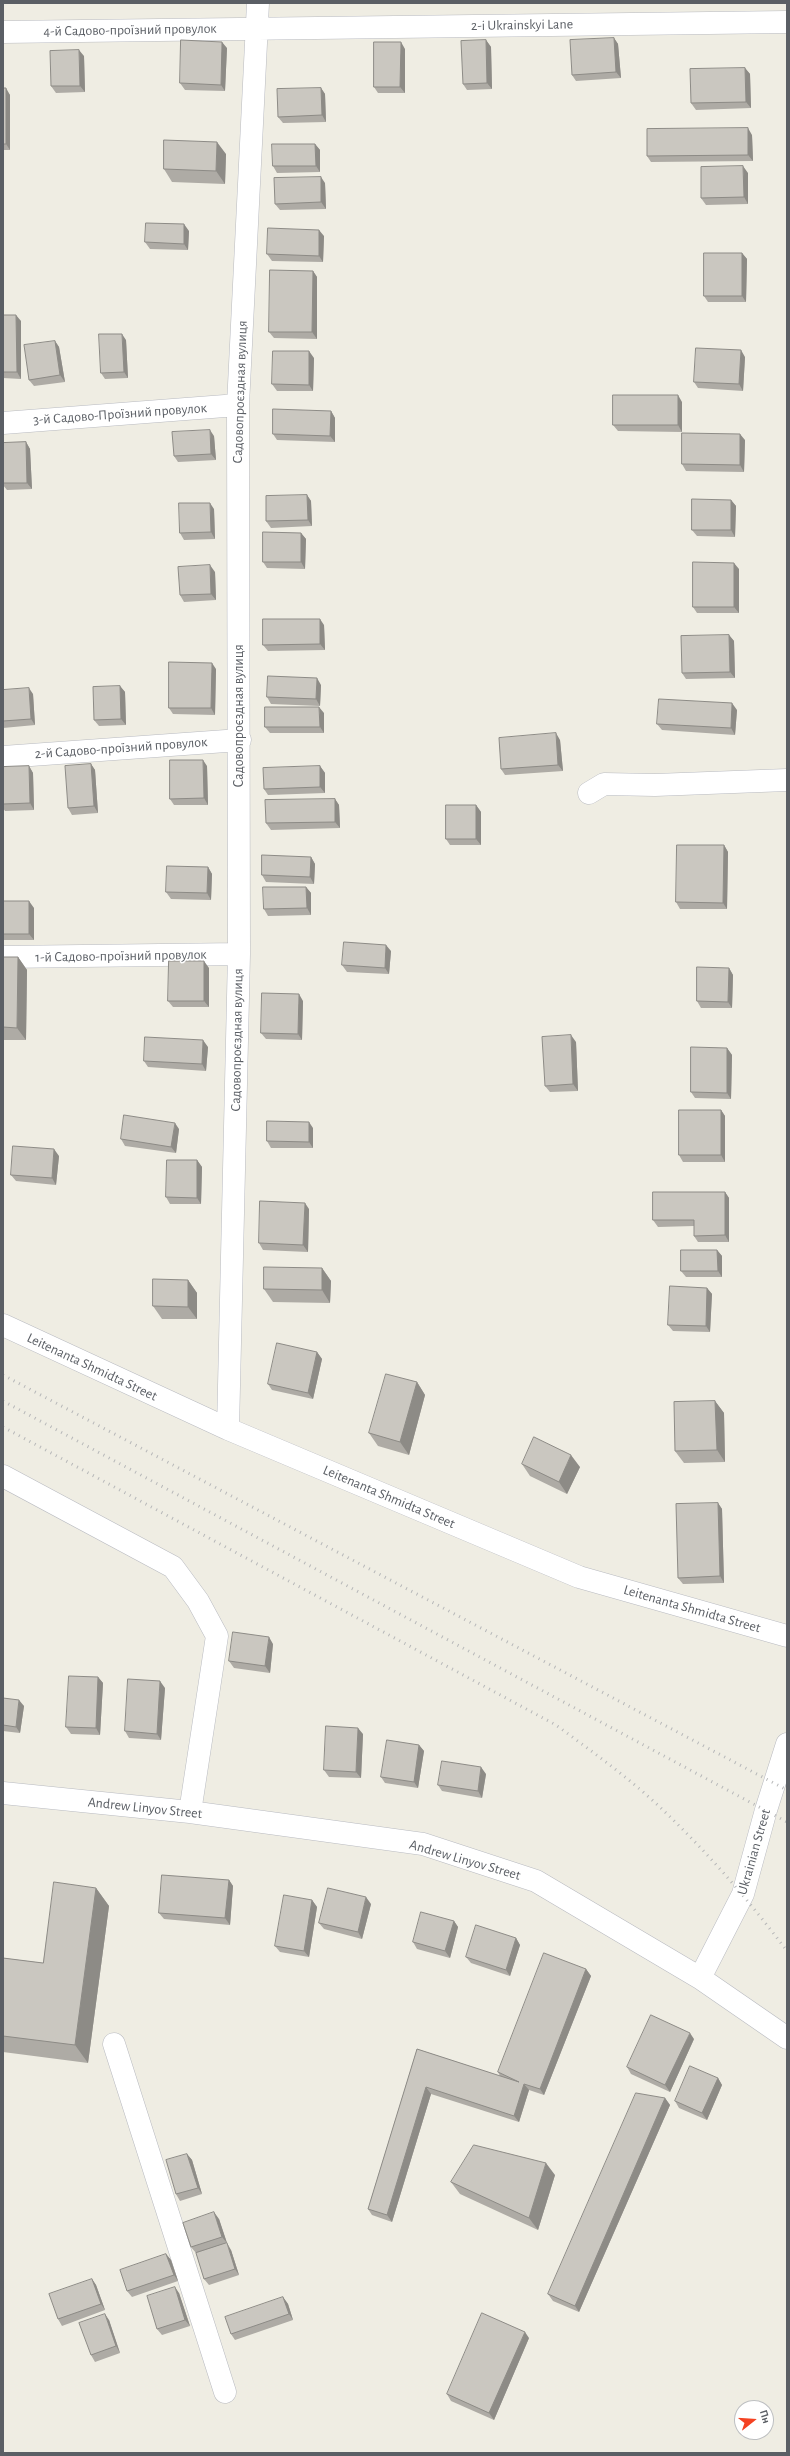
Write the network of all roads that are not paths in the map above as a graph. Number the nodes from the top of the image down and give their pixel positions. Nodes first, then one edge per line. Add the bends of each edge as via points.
1 (258, 3) edge
2 (787, 22) edge
3 (257, 28) junction
4 (3, 32) edge
5 (238, 405) junction
6 (3, 423) edge
7 (240, 740) junction
8 (3, 757) edge
9 (787, 780) edge
10 (589, 793) dead end
11 (239, 954) junction
12 (3, 957) edge
13 (3, 1325) edge
14 (228, 1428) junction
15 (3, 1476) edge
16 (787, 1636) edge
17 (787, 1744) edge
18 (3, 1793) edge
19 (190, 1812) junction
20 (700, 1978) junction
21 (787, 2038) edge
22 (114, 2044) dead end
23 (225, 2392) dead end

1 - 3 street, Садовопроєздная вулиця
2 - 3 street, 2-i Ukrainskyi Lane
3 - 4 street, 4-й Садово-проїзний провулок
3 - 5 street, Садовопроєздная вулиця
5 - 6 street, 3-й Садово-Проїзний провулок
5 - 7 street, Садовопроєздная вулиця
7 - 8 street, 2-й Садово-проїзний провулок
7 - 11 street, Садовопроєздная вулиця
9 - 10 street via 655,785 604,784
11 - 12 street, 1-й Садово-проїзний провулок
11 - 14 street, Садовопроєздная вулиця
13 - 14 street, Leitenanta Shmidta Street
14 - 16 street, Leitenanta Shmidta Street via 579,1578
15 - 19 street via 173,1567 198,1601 217,1636
17 - 20 street, Ukrainian Street via 743,1894
18 - 19 street, Andrew Linyov Street
19 - 20 street, Andrew Linyov Street via 423,1844 536,1881
20 - 21 street, Andrew Linyov Street
22 - 23 street

